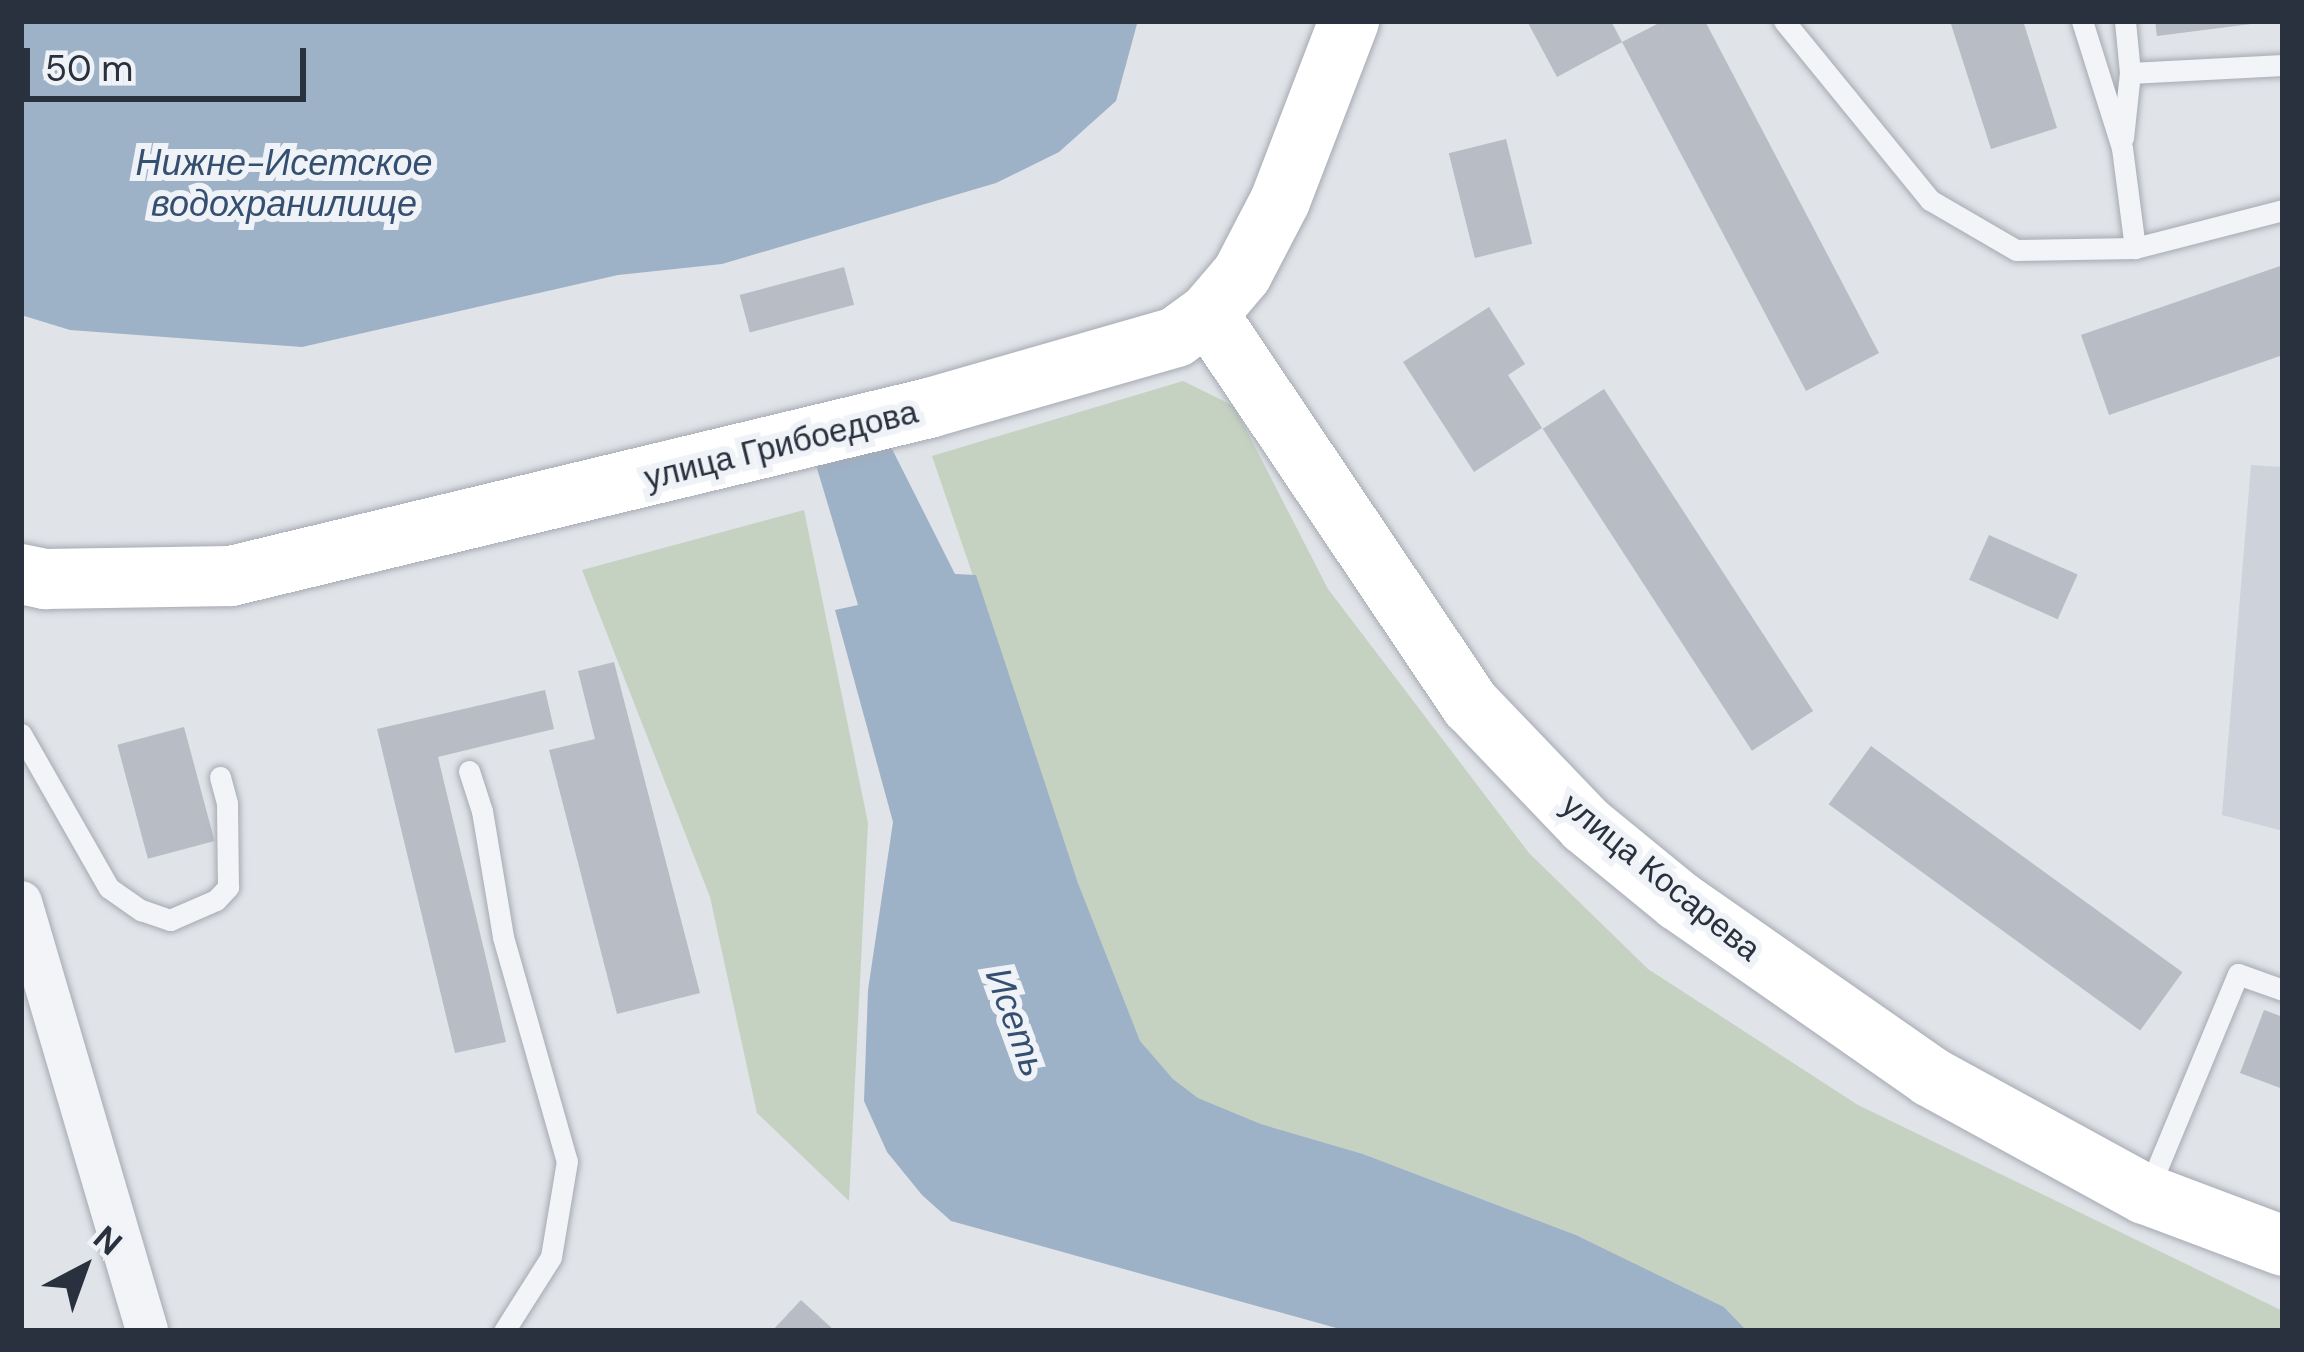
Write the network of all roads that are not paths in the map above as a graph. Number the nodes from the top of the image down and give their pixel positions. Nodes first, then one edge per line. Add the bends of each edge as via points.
1 (1349, 21) edge
2 (1784, 21) edge
3 (2081, 21) edge
4 (2125, 21) edge
5 (2283, 65) edge
6 (2130, 73) junction
7 (2122, 148) junction
8 (2283, 210) edge
9 (2135, 248) junction
10 (1208, 314) junction
11 (21, 574) edge
12 (21, 734) edge
13 (469, 771) dead end
14 (220, 777) dead end
15 (23, 913) edge
16 (2283, 990) edge
17 (2145, 1194) junction
18 (2283, 1246) edge
19 (147, 1331) edge
20 (504, 1331) edge

1 - 10 main road, улица Грибоедова via 1280,201 1242,274
2 - 9 lane via 1930,200 2016,250
3 - 7 lane
4 - 6 lane
5 - 6 lane
6 - 7 lane
7 - 9 lane
8 - 9 lane
10 - 11 main road, улица Грибоедова via 1176,337 929,409 231,576
10 - 17 main road, улица Косарева via 1471,705 1586,825 1679,901 1930,1077
12 - 14 lane via 109,888 170,920 216,900 228,886
13 - 20 lane via 503,937 566,1161 551,1257
15 - 19 street
16 - 17 lane via 2238,974
17 - 18 main road, улица Косарева

